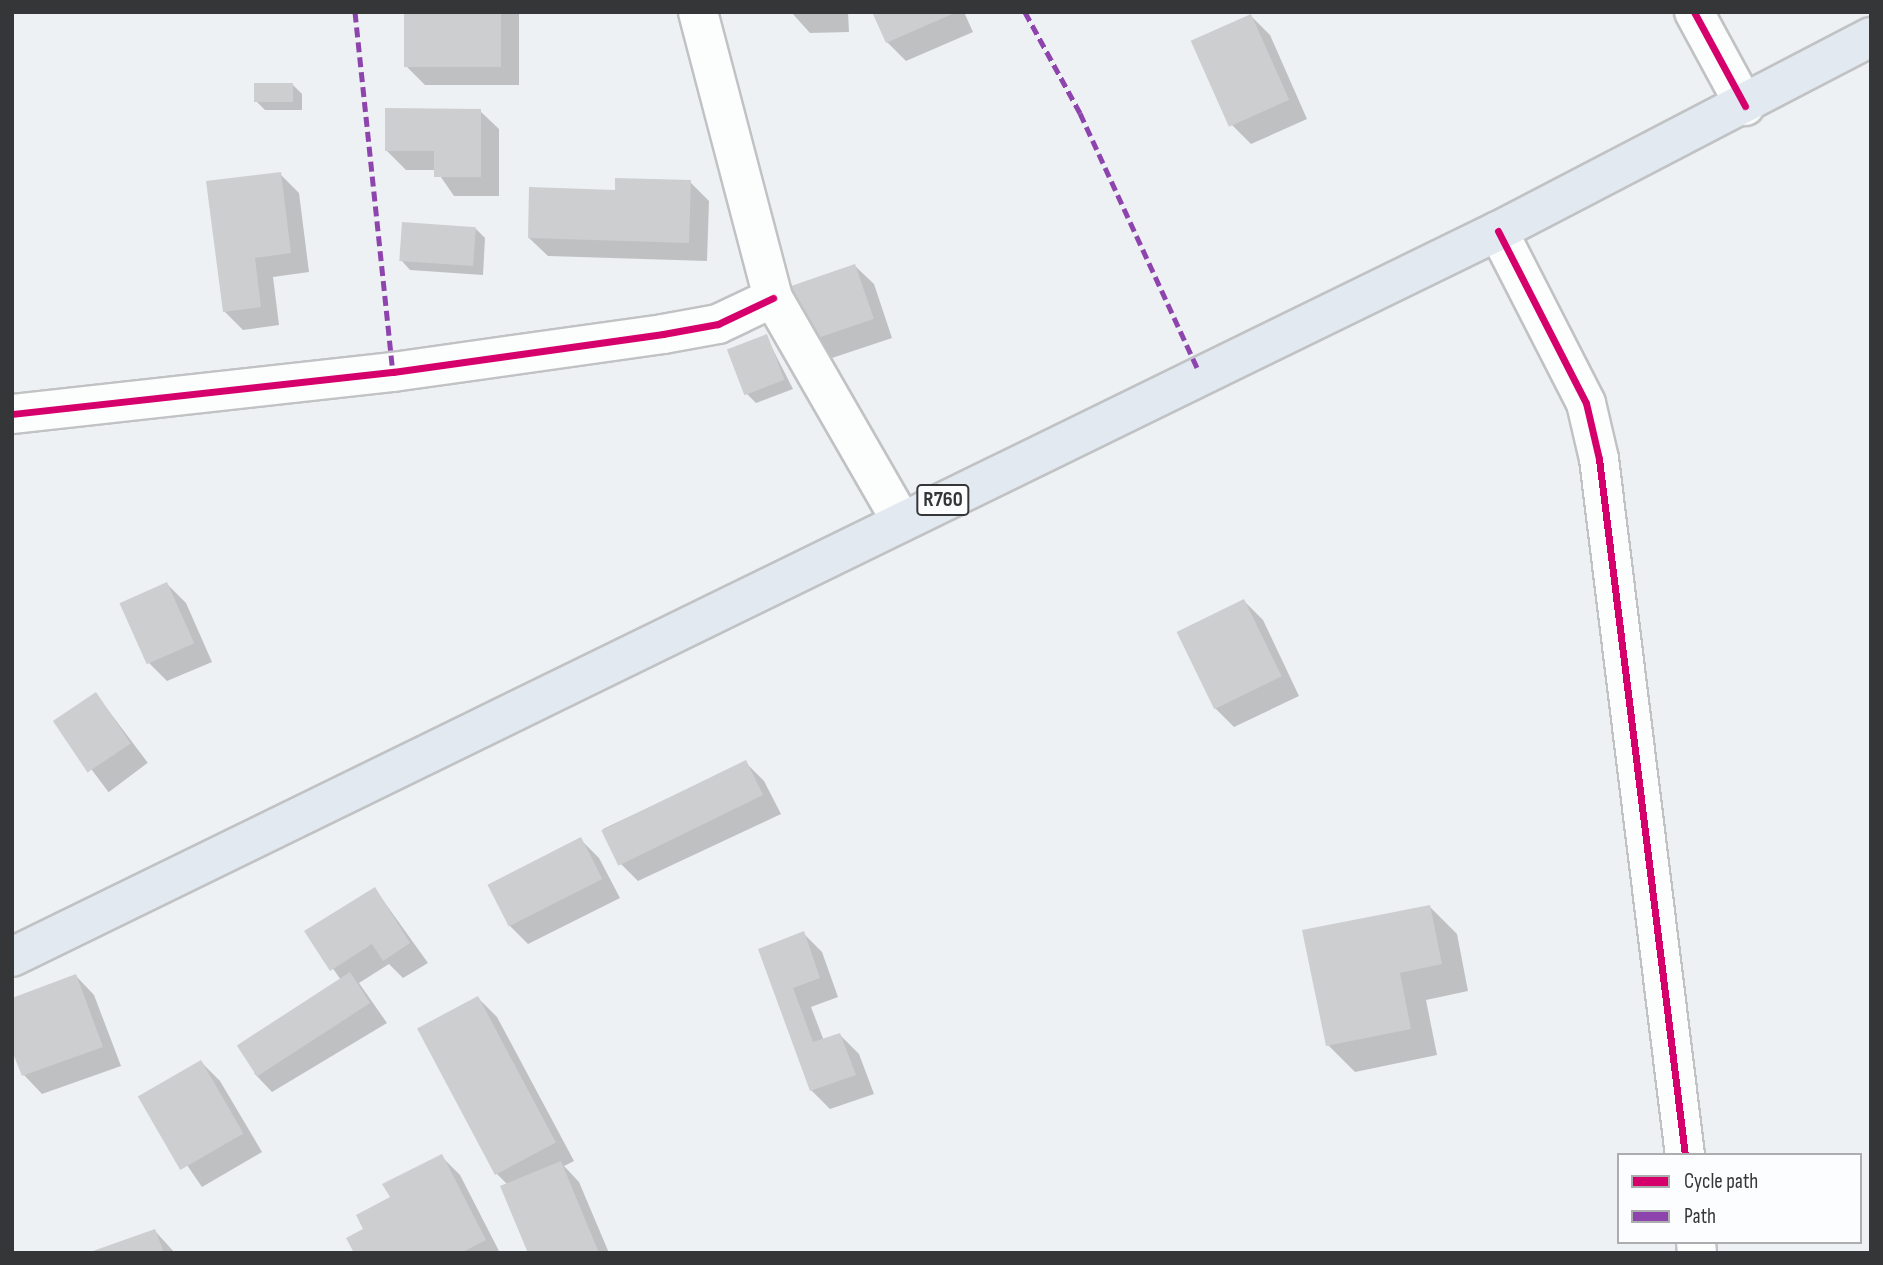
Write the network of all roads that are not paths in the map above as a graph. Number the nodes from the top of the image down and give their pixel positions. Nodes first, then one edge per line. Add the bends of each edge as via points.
1 (698, 12) edge
2 (1694, 12) edge
3 (1871, 37) edge
4 (1745, 106) junction
5 (1498, 231) junction
6 (774, 298) junction
7 (12, 414) edge
8 (901, 521) junction
9 (12, 957) edge
10 (1685, 1153) edge

1 - 6 street
2 - 4 street
3 - 4 main road, R760
4 - 5 main road, R760
5 - 8 main road, R760
5 - 10 street via 1586,404 1599,459
6 - 7 street via 718,324 663,334 393,372
6 - 8 street
8 - 9 main road, R760

